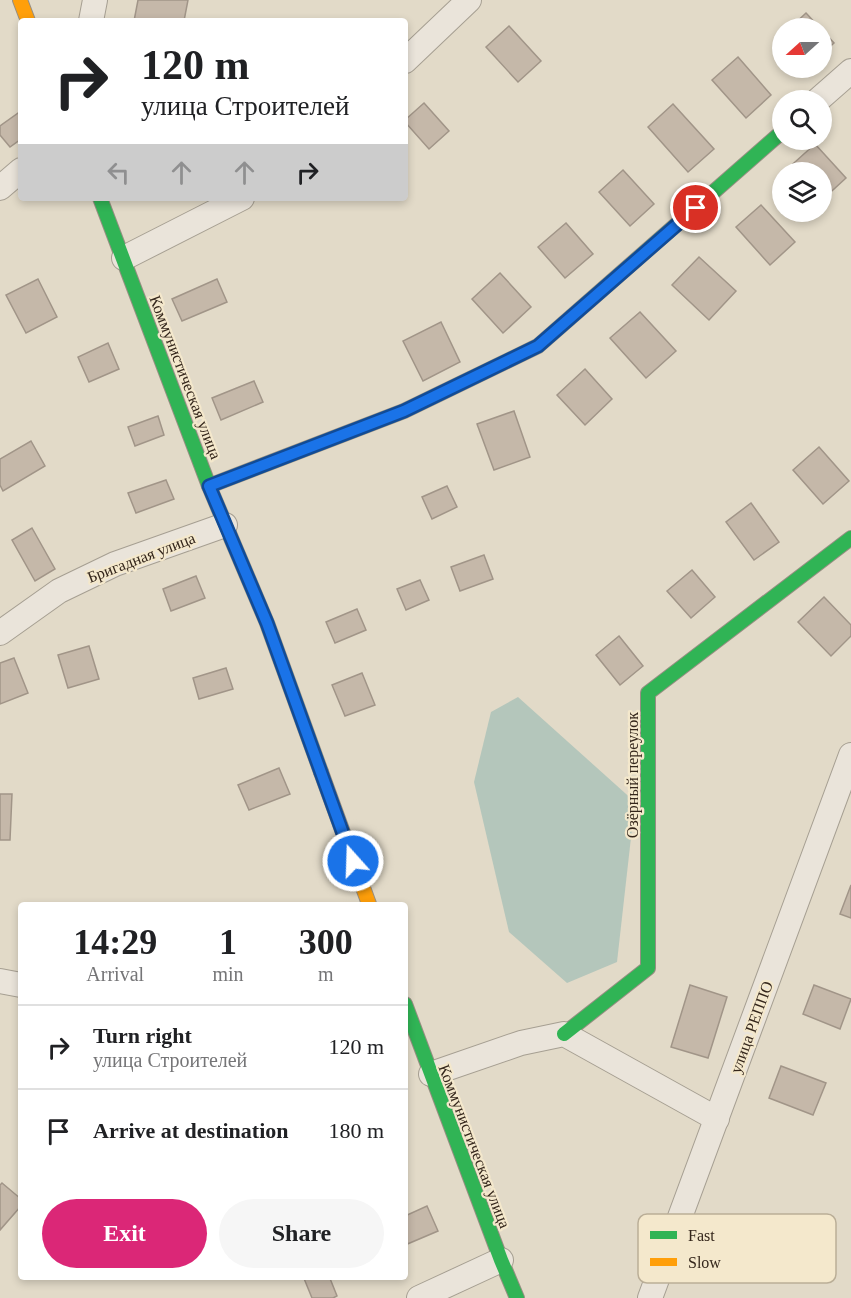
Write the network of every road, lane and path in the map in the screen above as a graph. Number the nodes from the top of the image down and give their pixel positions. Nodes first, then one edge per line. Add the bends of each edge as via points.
1 (20, 0) edge
2 (95, 0) edge
3 (469, 0) edge
4 (27, 18) edge
5 (92, 18) edge
6 (408, 58) edge
7 (851, 71) edge
8 (829, 90) edge
9 (772, 141) edge
10 (18, 173) edge
11 (0, 188) edge
12 (101, 201) edge
13 (236, 201) edge
14 (124, 258) junction
15 (209, 486) junction
16 (225, 525) junction
17 (851, 538) edge
18 (0, 633) edge
19 (851, 755) edge
20 (368, 902) edge
21 (0, 981) edge
22 (18, 985) edge
23 (408, 1016) edge
24 (564, 1034) junction
25 (421, 1066) edge
26 (717, 1119) junction
27 (681, 1214) edge
28 (501, 1260) junction
29 (656, 1283) edge
30 (419, 1298) edge
31 (518, 1298) edge
32 (650, 1298) edge

1 - 4 street
2 - 5 street
3 - 6 street
7 - 8 street
9 - 15 street via 538,346 404,411
10 - 11 street
12 - 14 street, Коммунистическая улица
13 - 14 street
14 - 15 street, Коммунистическая улица
15 - 16 street, Коммунистическая улица
16 - 18 street, Бригадная улица via 115,564 58,591
16 - 20 street, Коммунистическая улица via 267,623
17 - 24 street, Озёрный переулок via 648,693 648,969
19 - 26 street, улица РЕППО
21 - 22 street
23 - 25 street, Коммунистическая улица
24 - 25 street
24 - 26 street
25 - 28 street, Коммунистическая улица
26 - 27 street, улица РЕППО
28 - 30 street
28 - 31 street, Коммунистическая улица
29 - 32 street, улица РЕППО

